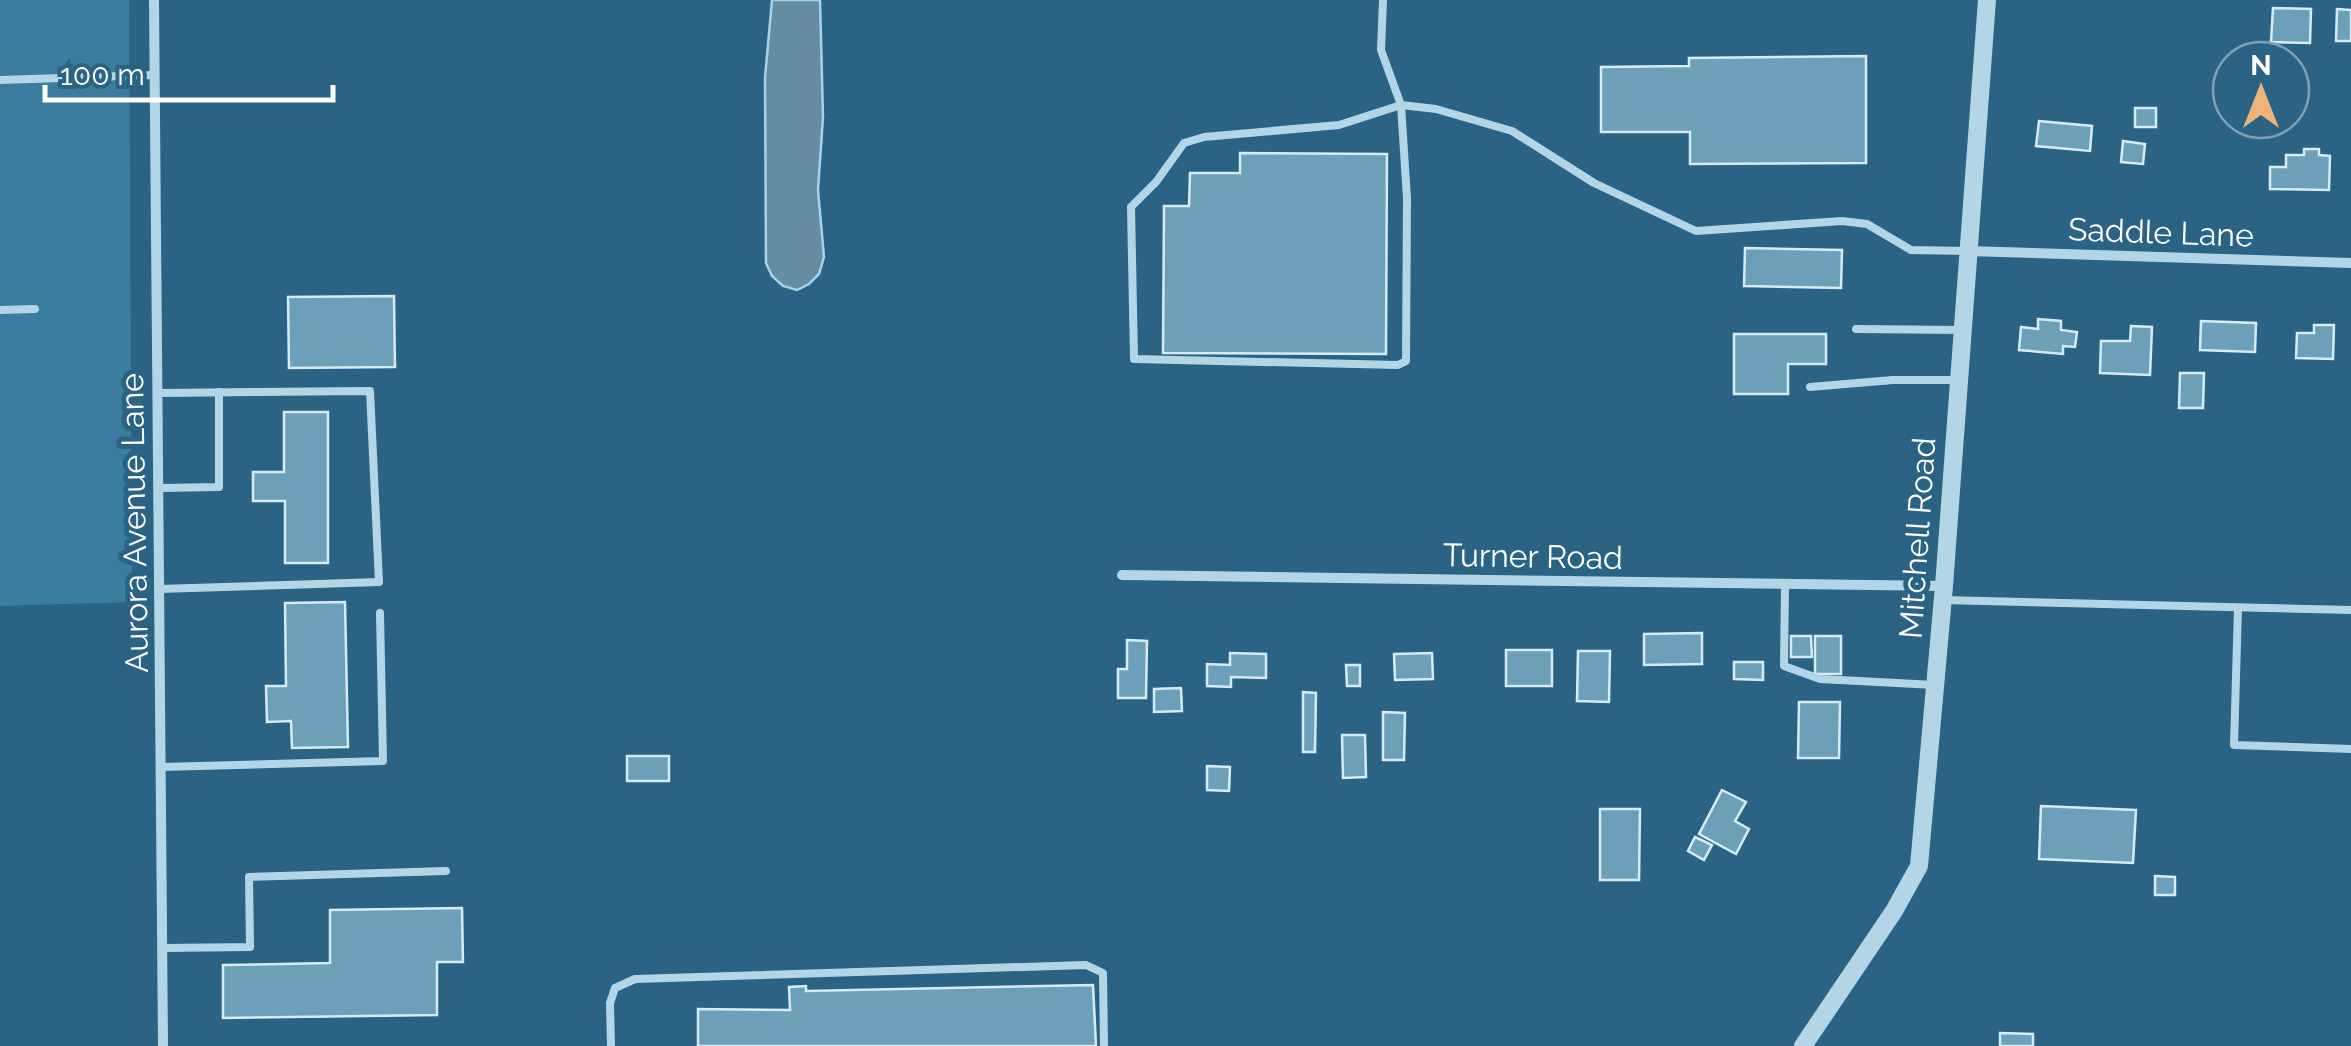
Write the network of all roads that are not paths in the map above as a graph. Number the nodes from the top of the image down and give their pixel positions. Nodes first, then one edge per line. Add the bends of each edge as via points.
1 (154, 0) edge
2 (1383, 0) edge
3 (1976, 0) edge
4 (1987, 0) edge
5 (2002, 0) edge
6 (155, 75) junction
7 (0, 80) edge
8 (1401, 105) junction
9 (1968, 251) junction
10 (2351, 262) edge
11 (36, 309) dead end
12 (0, 310) edge
13 (1856, 328) dead end
14 (1962, 330) junction
15 (1958, 380) junction
16 (1810, 387) dead end
17 (219, 392) junction
18 (158, 393) junction
19 (158, 488) junction
20 (1122, 575) dead end
21 (1785, 584) junction
22 (160, 589) junction
23 (1944, 593) junction
24 (2238, 608) junction
25 (2351, 610) edge
26 (380, 612) dead end
27 (1936, 684) junction
28 (2351, 749) edge
29 (161, 767) junction
30 (446, 872) dead end
31 (163, 948) junction
32 (163, 1046) edge
33 (611, 1046) edge
34 (1104, 1046) edge
35 (1803, 1046) edge

1 - 6 street, Aurora Avenue Lane
2 - 8 lane via 1381,50
3 - 4 lane
4 - 5 street
4 - 9 street, Mitchell Road
6 - 7 lane
6 - 18 street, Aurora Avenue Lane
8 - 8 lane via 1407,358 1398,365 1134,359 1132,208 1184,143 1340,125
8 - 9 lane via 1512,131 1594,183 1696,231 1842,220 1867,224 1911,250
9 - 10 street, Saddle Lane
9 - 14 street, Mitchell Road
11 - 12 lane
13 - 14 lane
14 - 15 street, Mitchell Road
15 - 16 lane
15 - 23 street, Mitchell Road
17 - 18 lane
17 - 19 lane via 220,486
17 - 22 lane via 370,391 379,582
18 - 19 street, Aurora Avenue Lane
19 - 22 street, Aurora Avenue Lane
20 - 21 street, Turner Road
21 - 23 street, Turner Road
21 - 27 lane via 1784,666 1820,678
22 - 29 street, Aurora Avenue Lane
23 - 24 lane
23 - 27 street, Mitchell Road
24 - 25 lane
24 - 28 lane via 2234,745
26 - 29 lane via 383,761
27 - 35 street, Mitchell Road via 1919,866
29 - 31 street, Aurora Avenue Lane
30 - 31 lane via 249,876 250,948
31 - 32 street, Aurora Avenue Lane
33 - 34 lane via 615,988 636,979 1086,965 1103,974

